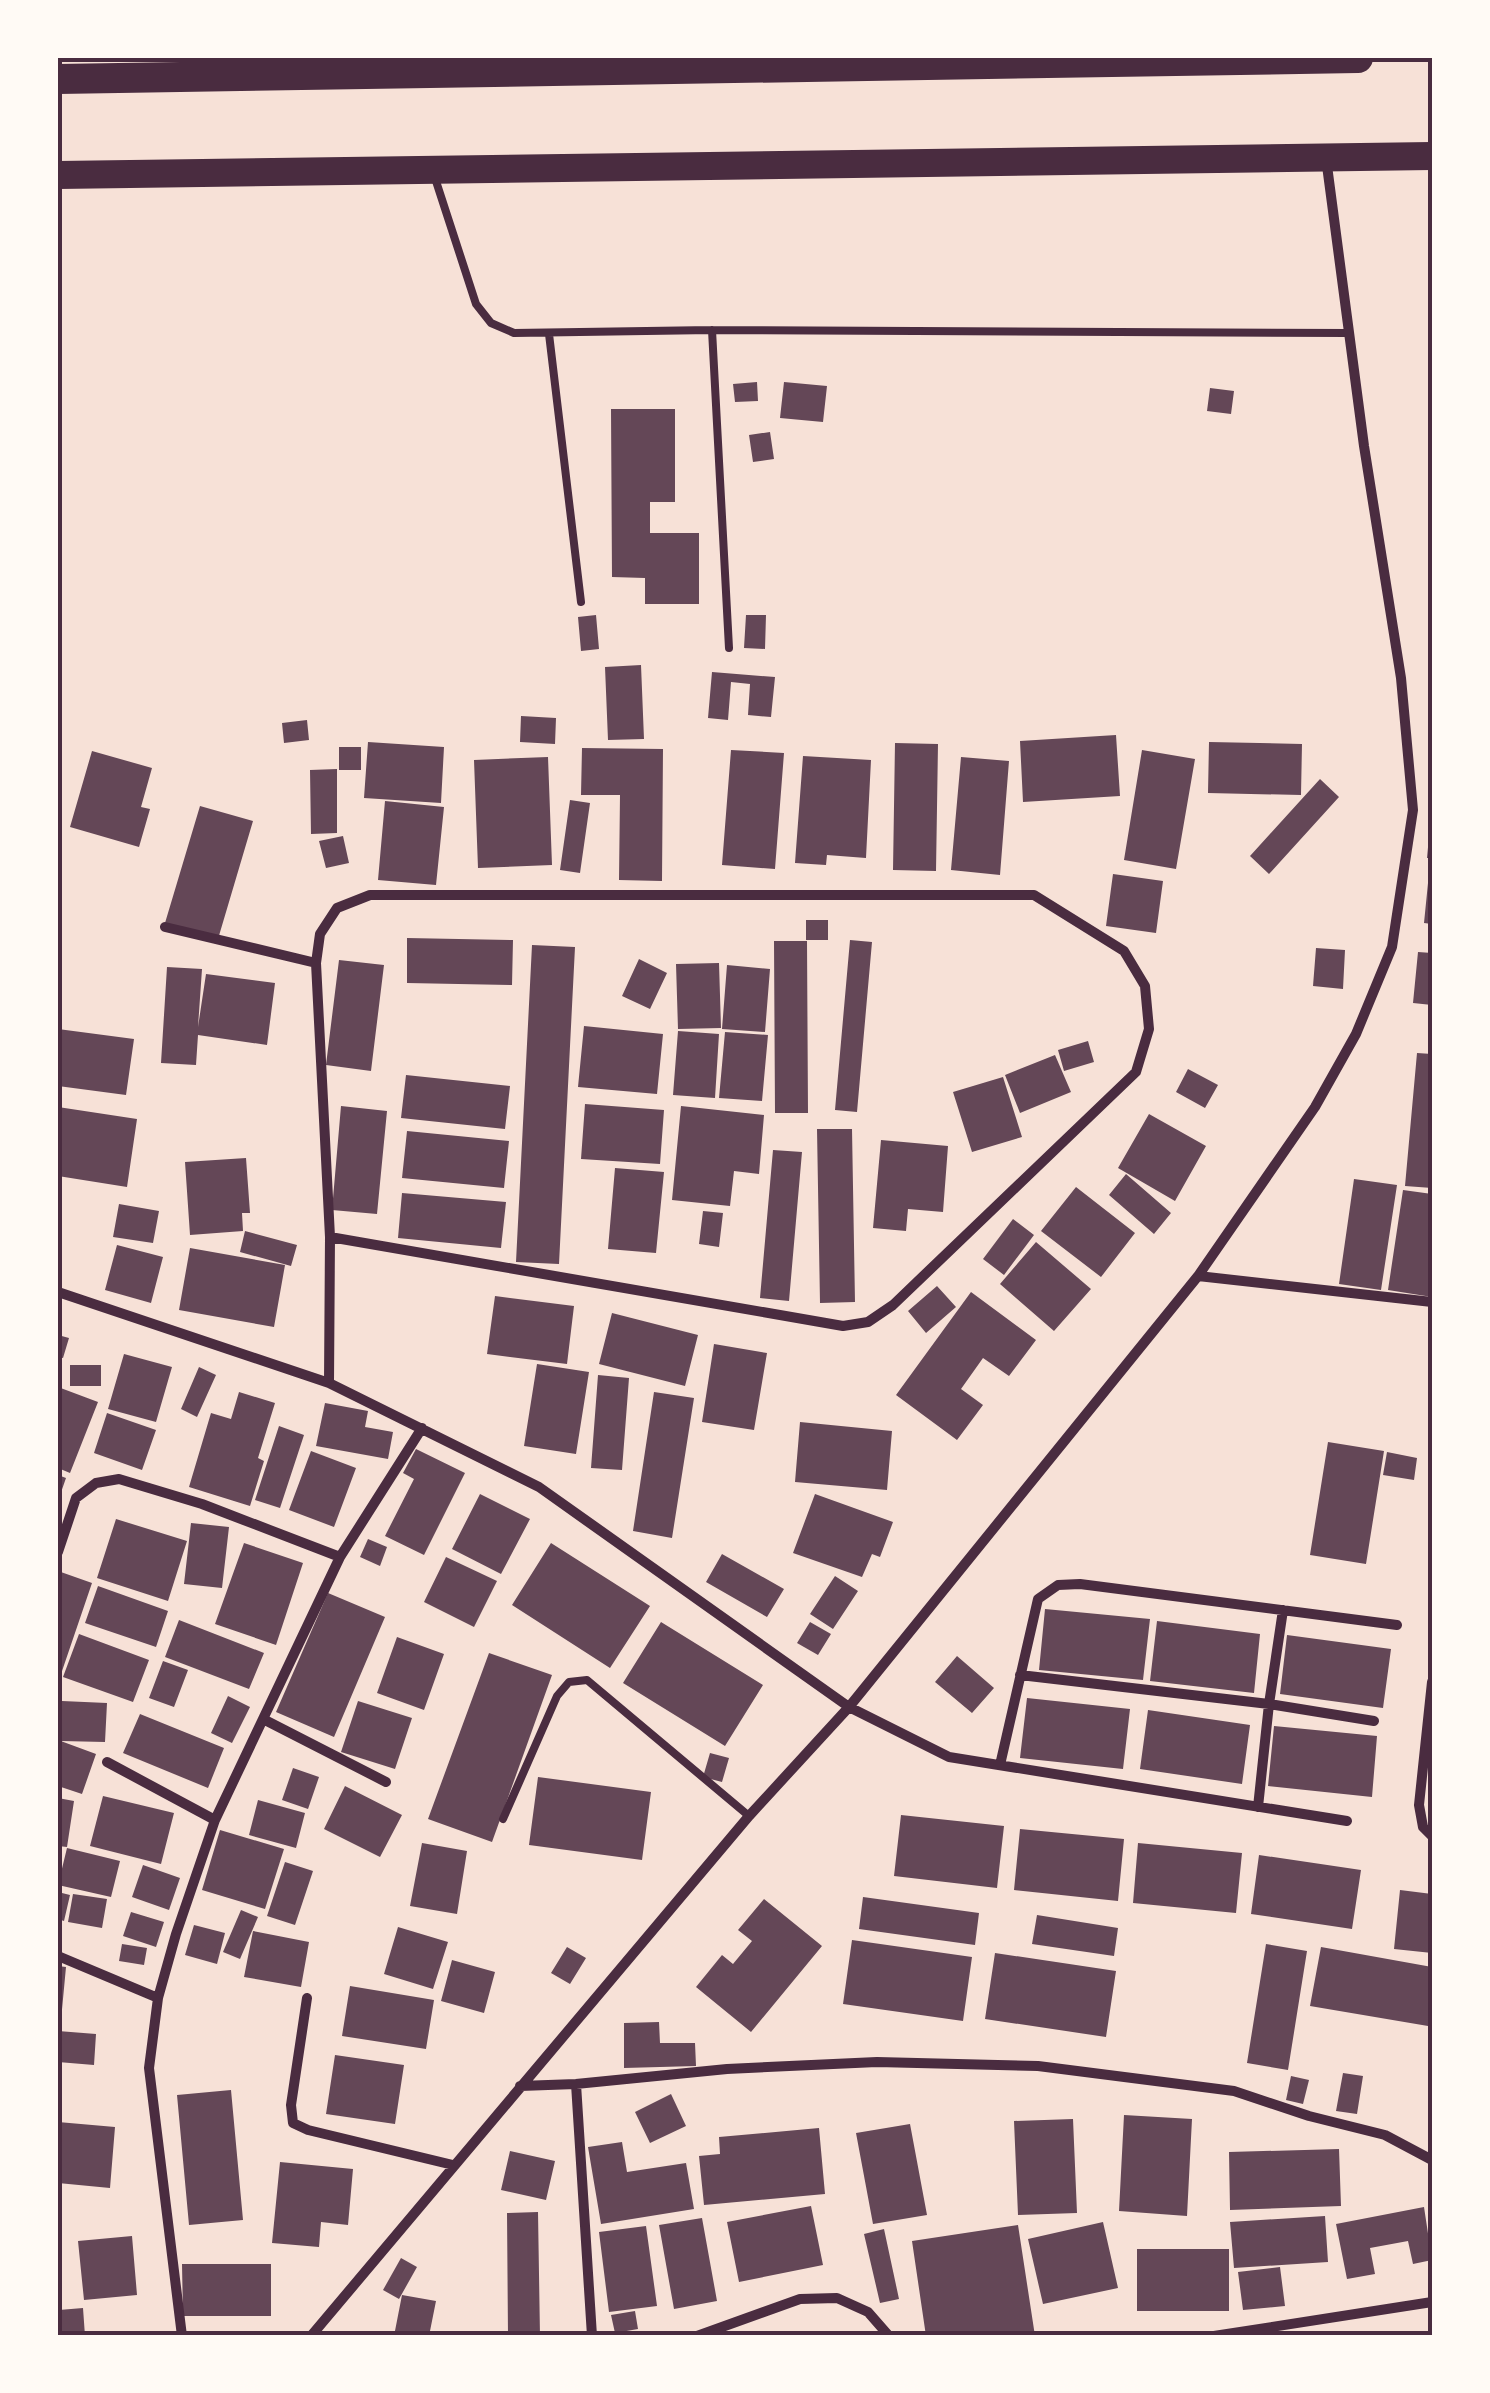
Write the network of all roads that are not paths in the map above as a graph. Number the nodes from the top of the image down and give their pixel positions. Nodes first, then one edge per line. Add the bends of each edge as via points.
1 (1358, 58) edge
2 (58, 79) edge
3 (1432, 156) edge
4 (1326, 157) junction
5 (432, 169) junction
6 (58, 175) edge
7 (712, 330) junction
8 (1349, 333) junction
9 (549, 334) junction
10 (581, 602) dead end
11 (728, 648) dead end
12 (165, 927) dead end
13 (316, 964) junction
14 (330, 1237) junction
15 (1198, 1276) junction
16 (58, 1292) edge
17 (1432, 1302) edge
18 (329, 1384) junction
19 (422, 1428) junction
20 (58, 1552) edge
21 (340, 1558) junction
22 (1283, 1610) junction
23 (1397, 1624) dead end
24 (1020, 1675) junction
25 (1432, 1682) edge
26 (1270, 1704) junction
27 (849, 1707) junction
28 (263, 1719) junction
29 (1374, 1721) dead end
30 (108, 1762) dead end
31 (1000, 1765) junction
32 (386, 1782) dead end
33 (1258, 1806) junction
34 (750, 1816) junction
35 (503, 1819) dead end
36 (216, 1820) junction
37 (1347, 1820) dead end
38 (1432, 1836) edge
39 (58, 1956) edge
40 (158, 1998) junction
41 (307, 1998) dead end
42 (576, 2084) junction
43 (520, 2086) junction
44 (1432, 2160) edge
45 (454, 2165) junction
46 (1432, 2302) edge
47 (1217, 2335) edge
48 (182, 2336) edge
49 (311, 2336) edge
50 (592, 2336) edge
51 (697, 2336) edge
52 (889, 2336) edge

1 - 2 highway
3 - 4 highway
4 - 5 highway
4 - 8 street
5 - 6 highway
5 - 9 lane via 476,304 491,323 514,334
7 - 8 lane
7 - 9 lane
7 - 11 lane
8 - 15 street via 1401,678 1413,810 1392,946 1356,1034 1314,1107
9 - 10 lane
12 - 13 street
13 - 14 street
13 - 14 street via 320,934 337,908 370,895 1034,895 1124,950 1145,986 1149,1030 1136,1072 868,1322 843,1326
14 - 18 street
15 - 17 street
15 - 27 street
16 - 18 street
18 - 19 street
19 - 21 street
19 - 27 street via 539,1487
20 - 21 street via 76,1498 96,1483 119,1479
21 - 28 street
22 - 23 street
22 - 24 street via 1058,1585 1038,1599
22 - 26 street
24 - 26 street
24 - 31 street
25 - 38 street via 1419,1805
26 - 29 street
26 - 33 street
27 - 31 street via 949,1758
27 - 34 street
28 - 32 street
28 - 36 street
30 - 36 street
31 - 33 street
33 - 37 street
34 - 35 lane via 587,1680 569,1682 557,1696
34 - 43 street
36 - 40 street
39 - 40 street
40 - 48 street via 149,2068
41 - 45 street via 293,2123
42 - 43 street
42 - 44 street via 876,2062 1038,2066 1234,2091 1384,2135
42 - 50 street
43 - 45 street
45 - 49 street
46 - 47 street
51 - 52 street via 800,2299 837,2298 868,2312

